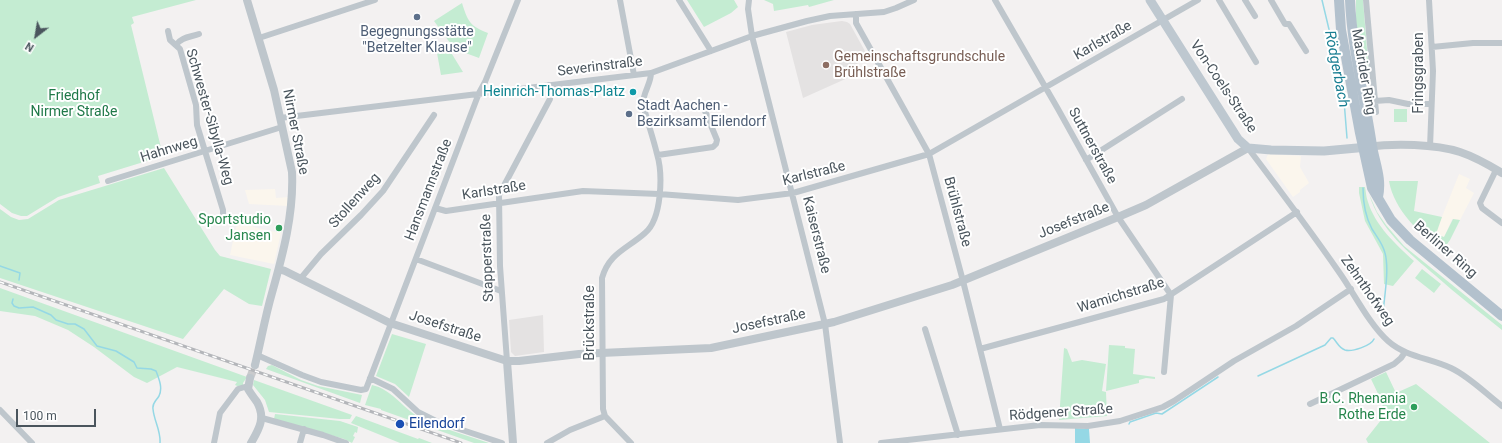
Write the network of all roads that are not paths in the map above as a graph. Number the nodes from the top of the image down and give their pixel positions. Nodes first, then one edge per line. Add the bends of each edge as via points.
1 (247, 0) edge
2 (375, 0) edge
3 (518, 0) edge
4 (620, 0) edge
5 (679, 0) edge
6 (749, 0) edge
7 (914, 0) edge
8 (996, 0) edge
9 (1150, 0) edge
10 (1198, 0) edge
11 (1219, 0) edge
12 (1245, 0) edge
13 (1271, 0) edge
14 (1339, 0) edge
15 (1350, 0) edge
16 (1366, 0) edge
17 (1429, 0) edge
18 (856, 14) junction
19 (1255, 16) dead end
20 (1162, 20) junction
21 (168, 31) dead end
22 (199, 34) dead end
23 (752, 36) junction
24 (259, 38) junction
25 (1502, 43) edge
26 (176, 45) junction
27 (1432, 47) junction
28 (710, 51) junction
29 (1306, 51) dead end
30 (1256, 62) dead end
31 (651, 73) junction
32 (634, 74) junction
33 (550, 85) junction
34 (1046, 88) junction
35 (479, 93) junction
36 (1182, 99) dead end
37 (1375, 101) junction
38 (1432, 104) junction
39 (705, 111) dead end
40 (1376, 112) dead end
41 (434, 115) dead end
42 (280, 118) junction
43 (282, 127) junction
44 (1367, 147) junction
45 (1430, 147) junction
46 (1248, 148) junction
47 (205, 151) junction
48 (929, 154) junction
49 (658, 155) junction
50 (1086, 160) junction
51 (1499, 171) edge
52 (108, 181) dead end
53 (793, 193) junction
54 (659, 194) junction
55 (499, 202) junction
56 (435, 208) junction
57 (1297, 212) junction
58 (1118, 218) junction
59 (223, 220) dead end
60 (1502, 224) edge
61 (416, 259) junction
62 (279, 269) junction
63 (301, 278) junction
64 (963, 281) junction
65 (1351, 289) junction
66 (502, 291) junction
67 (1171, 295) junction
68 (1502, 316) edge
69 (390, 323) junction
70 (825, 324) junction
71 (926, 329) dead end
72 (980, 349) junction
73 (602, 352) junction
74 (1405, 352) junction
75 (258, 355) junction
76 (507, 361) junction
77 (255, 365) tunnel mouth
78 (1164, 372) dead end
79 (370, 378) junction
80 (249, 382) joint
81 (1310, 404) dead end
82 (1502, 406) edge
83 (0, 410) edge
84 (605, 416) junction
85 (262, 418) junction
86 (304, 429) junction
87 (1000, 429) junction
88 (958, 435) junction
89 (32, 443) edge
90 (214, 443) edge
91 (251, 443) edge
92 (300, 443) edge
93 (346, 443) edge
94 (502, 443) edge
95 (513, 443) edge
96 (547, 443) edge
97 (631, 443) edge
98 (840, 443) edge
99 (882, 443) edge

1 - 24 street, Nirmer Straße
2 - 24 street
3 - 35 street, Hansmannstraße
4 - 32 street
5 - 28 street
6 - 23 street, Kaiserstraße
7 - 18 street, Severinstraße via 884,12
8 - 34 street, Suttnerstraße
9 - 20 main road, Von-Coels-Straße
10 - 20 street, Karlstraße
11 - 30 street
12 - 19 street
13 - 29 street via 1285,24 1292,27
14 - 44 main road, Madrider Ring via 1341,30
15 - 44 main road, Madrider Ring
16 - 37 street
17 - 27 street, Fringsgraben
18 - 23 street, Severinstraße via 807,20
18 - 48 street, Brühlstraße via 856,23
20 - 34 street, Karlstraße
20 - 46 main road, Von-Coels-Straße via 1238,139
21 - 26 street, Schwester-Sibylla-Weg via 170,40
22 - 26 street, Schwester-Sibylla-Weg via 178,41
23 - 28 street, Severinstraße
23 - 53 street, Kaiserstraße
24 - 42 street, Nirmer Straße
25 - 27 street
26 - 47 street, Schwester-Sibylla-Weg via 180,49 196,105 197,125
27 - 38 street, Fringsgraben
28 - 31 street, Severinstraße
31 - 32 street, Severinstraße
31 - 49 street, Brückstraße via 643,104
32 - 33 street, Severinstraße
33 - 35 street, Severinstraße
33 - 55 street, Stapperstraße via 550,99 499,195
34 - 48 street, Karlstraße
34 - 50 street, Suttnerstraße
35 - 42 street, Severinstraße
35 - 56 street, Hansmannstraße
36 - 50 street
37 - 38 street
37 - 40 street
38 - 45 street, Fringsgraben
39 - 49 street via 717,140 713,147
41 - 63 street, Stollenweg via 383,191
42 - 43 street, Nirmer Straße
43 - 47 street, Hahnweg
43 - 62 street, Nirmer Straße via 293,186 290,216
44 - 45 street
44 - 46 main road, Von-Coels-Straße via 1324,151
44 - 68 main road, Berliner Ring via 1380,186 1378,197 1392,220 1410,240
45 - 51 street via 1460,152
46 - 57 street, Zehnthofweg
46 - 58 street, Josefstraße
47 - 52 street, Hahnweg
47 - 59 street, Schwester-Sibylla-Weg via 223,210
48 - 53 street, Karlstraße
48 - 64 street, Brühlstraße
49 - 54 street, Brückstraße
50 - 58 street, Suttnerstraße
51 - 60 street via 1480,203 1482,208
53 - 54 street, Karlstraße via 738,200
53 - 70 street, Kaiserstraße
54 - 55 street, Karlstraße via 583,190
54 - 73 street, Brückstraße via 658,208 646,233 616,254 604,269 601,289
55 - 56 street, Karlstraße via 446,211
55 - 66 street, Stapperstraße
56 - 61 street, Hansmannstraße
57 - 65 street, Zehnthofweg
57 - 67 street, Wamichstraße
58 - 64 street, Josefstraße
58 - 67 street, Suttnerstraße
61 - 66 street
61 - 69 street, Hansmannstraße
62 - 63 street, Josefstraße
62 - 75 street, Nirmer Straße
63 - 69 street, Josefstraße
64 - 70 street, Josefstraße
64 - 72 street, Brühlstraße
65 - 74 street, Zehnthofweg via 1379,332 1396,348
65 - 87 street, Rödgener Straße via 1296,326 1234,361 1163,407 1106,424 1040,425
66 - 76 street, Stapperstraße
67 - 72 street, Wamichstraße
67 - 78 street
69 - 76 street, Josefstraße
69 - 79 street, Hansmannstraße
70 - 73 street, Josefstraße via 711,348
70 - 98 street, Kaiserstraße
71 - 88 street
72 - 87 street, Brühlstraße
73 - 76 street, Josefstraße
73 - 84 street, Brückstraße
74 - 81 street via 1394,364
74 - 82 street, Zehnthofweg via 1452,369
75 - 77 street, Nirmer Straße
75 - 79 street, Hansmannstraße via 320,382 361,390 366,389
76 - 95 street, Stapperstraße
79 - 94 street via 393,390 418,412 431,419
80 - 85 street
80 - 90 street via 238,389 220,413
83 - 89 street
84 - 96 street via 570,430
84 - 97 street
85 - 86 street
85 - 91 street
86 - 92 street
86 - 93 street
87 - 88 street, Rödgener Straße
88 - 99 street, Rödgener Straße

